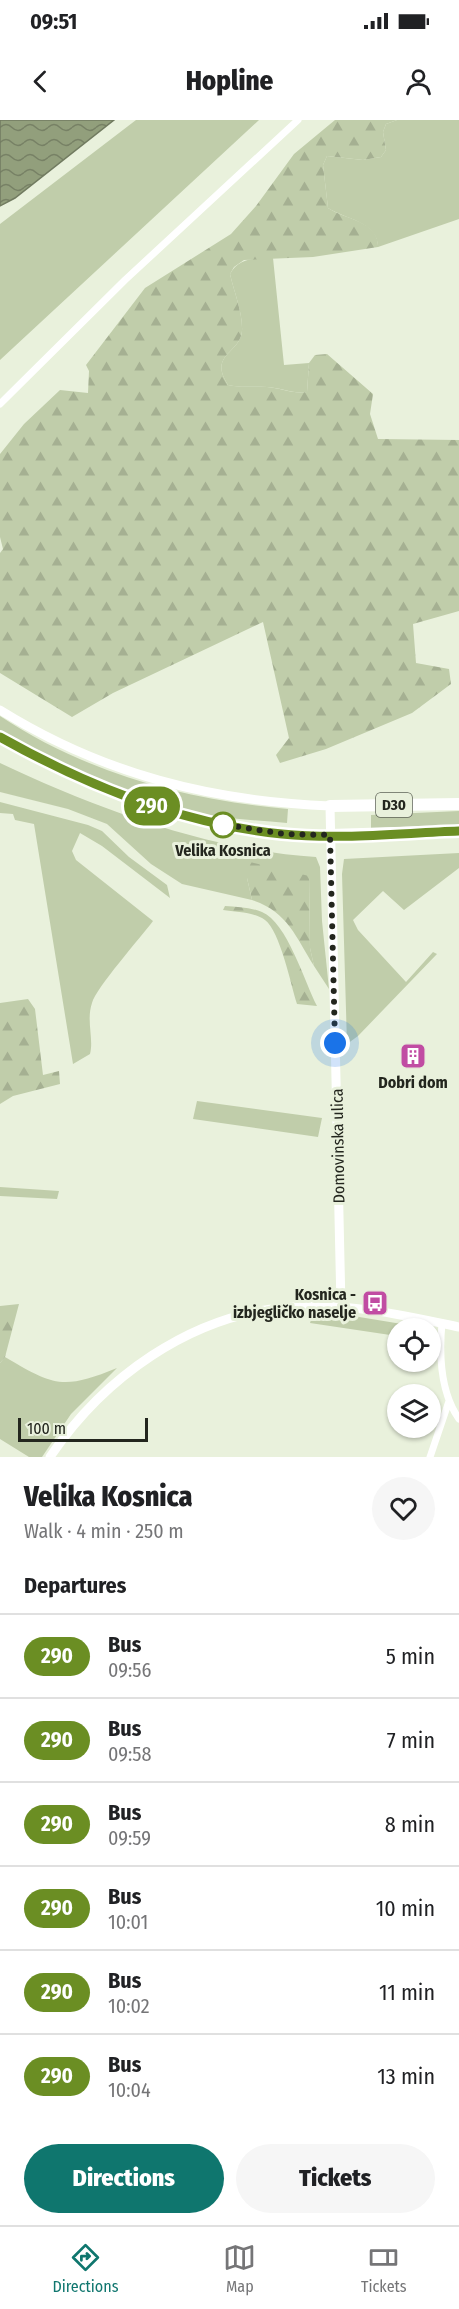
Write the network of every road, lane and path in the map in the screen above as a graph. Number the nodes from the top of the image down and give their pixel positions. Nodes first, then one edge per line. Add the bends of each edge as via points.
1 (298, 120) edge
2 (0, 404) edge
3 (0, 710) edge
4 (0, 737) edge
5 (459, 804) edge
6 (330, 806) junction
7 (459, 831) edge
8 (330, 835) junction
9 (341, 1306) junction
10 (442, 1323) junction
11 (459, 1327) edge
12 (449, 1401) junction
13 (459, 1419) edge
14 (50, 1457) edge
15 (430, 1457) edge

1 - 2 street via 125,280
3 - 6 street via 75,751 150,779 225,797
4 - 8 street via 76,776 165,810 246,829
5 - 6 highway, D30
6 - 8 street, Domovinska ulica
7 - 8 highway, D30
8 - 9 street, Domovinska ulica
9 - 10 street
9 - 14 street via 289,1306 261,1311 180,1339 106,1389
10 - 11 street
10 - 12 street via 442,1360
12 - 13 street
12 - 15 street

